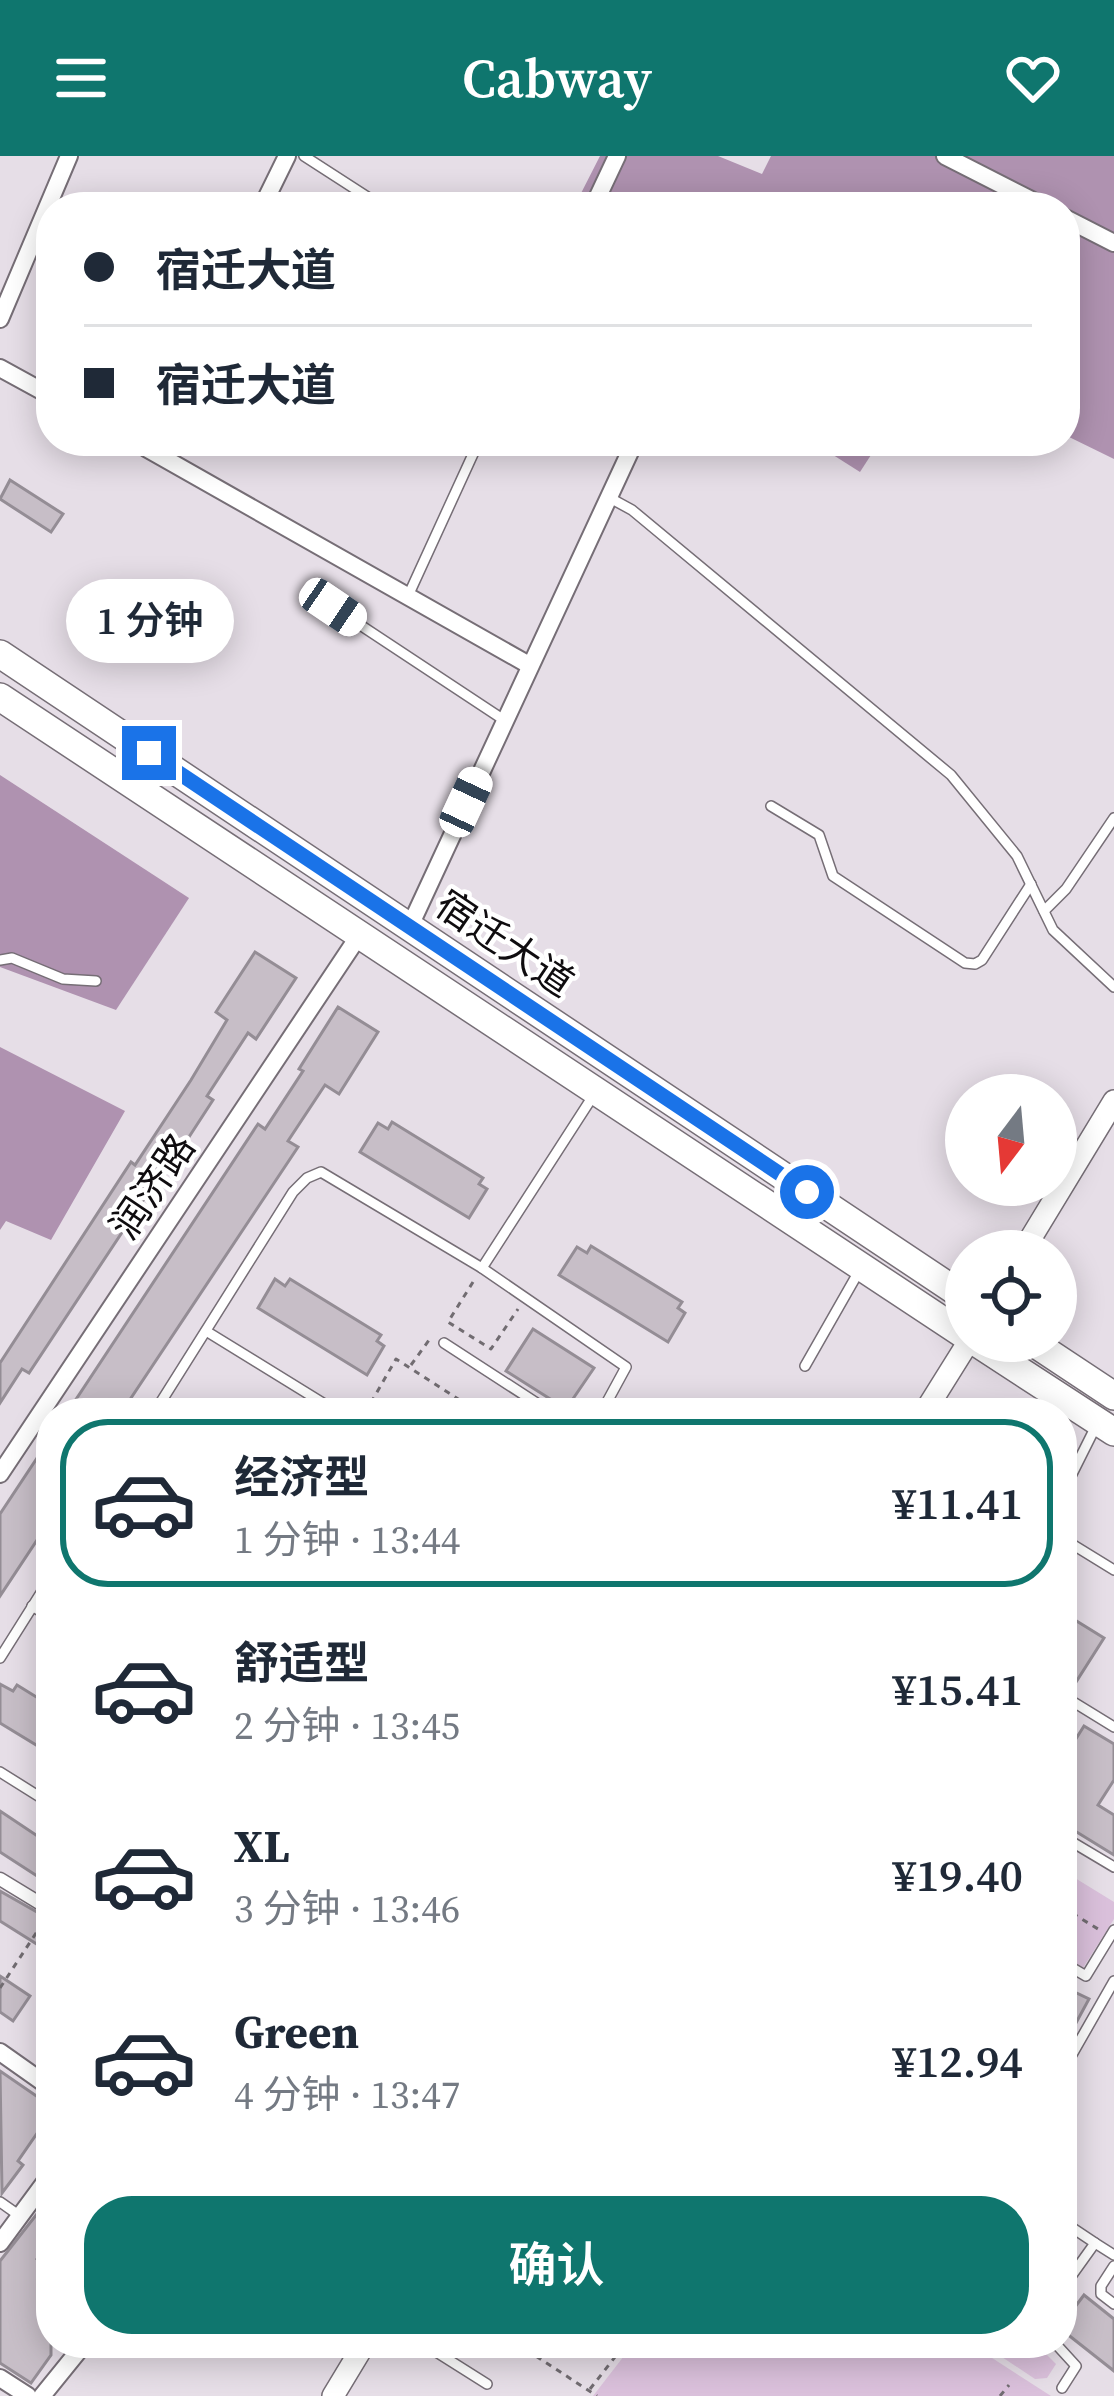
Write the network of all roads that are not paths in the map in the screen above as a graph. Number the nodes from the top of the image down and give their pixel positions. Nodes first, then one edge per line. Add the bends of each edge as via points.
1 (68, 156) edge
2 (287, 156) edge
3 (304, 156) edge
4 (617, 156) edge
5 (945, 156) edge
6 (53, 192) edge
7 (269, 192) edge
8 (360, 192) edge
9 (600, 192) edge
10 (1016, 192) edge
11 (1080, 226) edge
12 (36, 233) edge
13 (1114, 243) edge
14 (0, 319) edge
15 (0, 368) edge
16 (36, 388) edge
17 (166, 456) edge
18 (472, 456) edge
19 (628, 456) edge
20 (610, 498) junction
21 (408, 596) junction
22 (333, 607) dead end
23 (0, 654) edge
24 (529, 665) junction
25 (0, 697) edge
26 (504, 720) junction
27 (771, 806) dead end
28 (1114, 818) edge
29 (1031, 884) junction
30 (1044, 911) junction
31 (410, 926) junction
32 (360, 934) junction
33 (0, 960) edge
34 (96, 981) dead end
35 (1114, 987) edge
36 (596, 1092) junction
37 (1114, 1100) edge
38 (1036, 1230) edge
39 (482, 1268) junction
40 (861, 1268) junction
41 (945, 1284) edge
42 (945, 1323) edge
43 (206, 1331) junction
44 (444, 1343) road end
45 (956, 1362) edge
46 (1006, 1362) edge
47 (1062, 1362) edge
48 (806, 1366) dead end
49 (1114, 1396) edge
50 (51, 1398) edge
51 (164, 1398) edge
52 (316, 1398) edge
53 (529, 1398) edge
54 (609, 1398) edge
55 (933, 1398) edge
56 (1062, 1398) edge
57 (1077, 1407) edge
58 (36, 1420) edge
59 (1106, 1426) edge
60 (1077, 1471) edge
61 (0, 1474) edge
62 (1077, 1547) edge
63 (1114, 1570) edge
64 (36, 1600) edge
65 (32, 1606) junction
66 (36, 1609) edge
67 (0, 1658) edge
68 (1077, 1704) edge
69 (1114, 1727) edge
70 (0, 1772) edge
71 (36, 1795) edge
72 (1077, 1845) edge
73 (1114, 1867) edge
74 (0, 1879) edge
75 (36, 1901) edge
76 (1112, 1933) edge
77 (1077, 1971) edge
78 (1114, 1982) edge
79 (1077, 2046) edge
80 (0, 2052) edge
81 (36, 2078) edge
82 (36, 2194) edge
83 (0, 2202) edge
84 (20, 2216) junction
85 (1077, 2231) edge
86 (0, 2243) edge
87 (1095, 2243) junction
88 (1114, 2255) edge
89 (1114, 2266) edge
90 (1077, 2268) edge
91 (1114, 2304) edge
92 (73, 2358) edge
93 (355, 2358) edge
94 (446, 2358) edge
95 (1069, 2358) edge
96 (0, 2378) edge
97 (488, 2384) dead end
98 (1062, 2388) dead end
99 (28, 2396) edge
100 (42, 2396) edge
101 (333, 2396) edge

1 - 6 street
2 - 7 street
3 - 8 lane
4 - 9 street
5 - 10 street
11 - 13 street
12 - 14 street
15 - 16 street
17 - 21 street
18 - 21 lane
19 - 20 street
20 - 24 street
20 - 29 lane via 951,775
21 - 24 street
22 - 26 lane
23 - 31 main road, 宿迁大道
24 - 26 street
25 - 32 main road, 宿迁大道
26 - 31 street
27 - 29 lane via 819,835 833,876 965,963 982,960
28 - 30 lane
29 - 30 lane
30 - 35 lane via 1053,930
31 - 41 main road, 宿迁大道
32 - 36 main road, 宿迁大道
32 - 50 street, 润济路
33 - 34 lane
36 - 39 lane
36 - 40 main road, 宿迁大道
37 - 38 street
39 - 43 lane via 321,1172 293,1192
39 - 54 lane via 626,1367
40 - 42 main road, 宿迁大道
40 - 48 lane
43 - 51 lane
43 - 52 lane
44 - 53 lane
45 - 55 street
46 - 56 main road, 宿迁大道
47 - 49 main road
57 - 59 main road, 宿迁大道
58 - 61 street, 润济路
59 - 60 lane
62 - 63 lane
64 - 65 lane
65 - 66 lane
65 - 67 lane
68 - 69 lane
70 - 71 lane
72 - 73 lane
74 - 75 street
76 - 77 lane via 1086,1976
78 - 79 lane
80 - 81 street
82 - 84 street
83 - 84 lane
84 - 86 street
85 - 87 lane
87 - 88 lane
87 - 90 lane
89 - 91 lane via 1101,2286
92 - 100 street
93 - 101 street
94 - 97 lane
95 - 98 lane via 1076,2366
96 - 99 street

